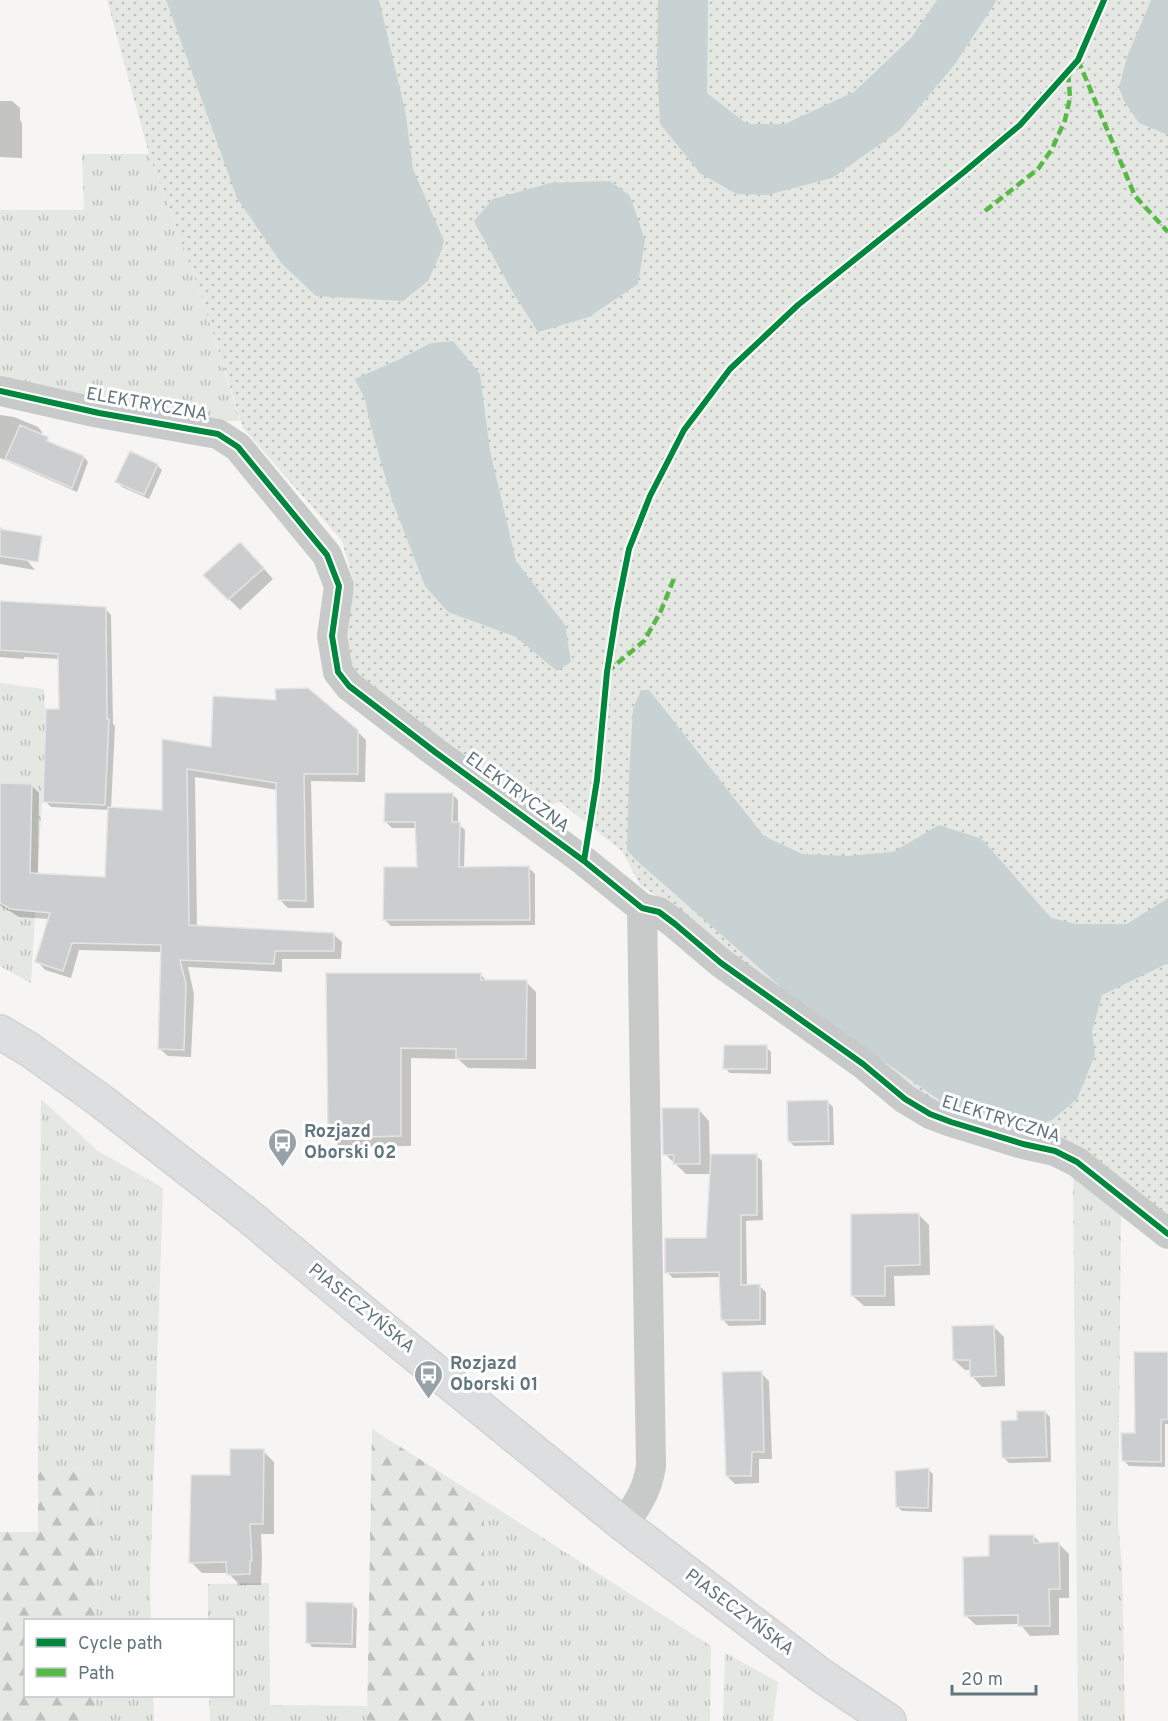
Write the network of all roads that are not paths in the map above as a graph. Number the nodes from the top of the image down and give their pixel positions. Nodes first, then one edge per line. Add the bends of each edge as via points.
1 (0, 391) edge
2 (642, 908) junction
3 (0, 1032) edge
4 (1168, 1234) edge
5 (624, 1525) junction
6 (889, 1721) edge

1 - 2 street, ELEKTRYCZNA via 218,434 238,447 327,555 339,586 332,636 339,672 349,686
2 - 4 street, ELEKTRYCZNA via 659,912 721,963 863,1064 905,1099 951,1122 1055,1151 1077,1162
2 - 5 street via 651,1466 644,1493
3 - 5 main road, PIASECZYŃSKA via 101,1101 246,1214
5 - 6 main road, PIASECZYŃSKA via 822,1676

